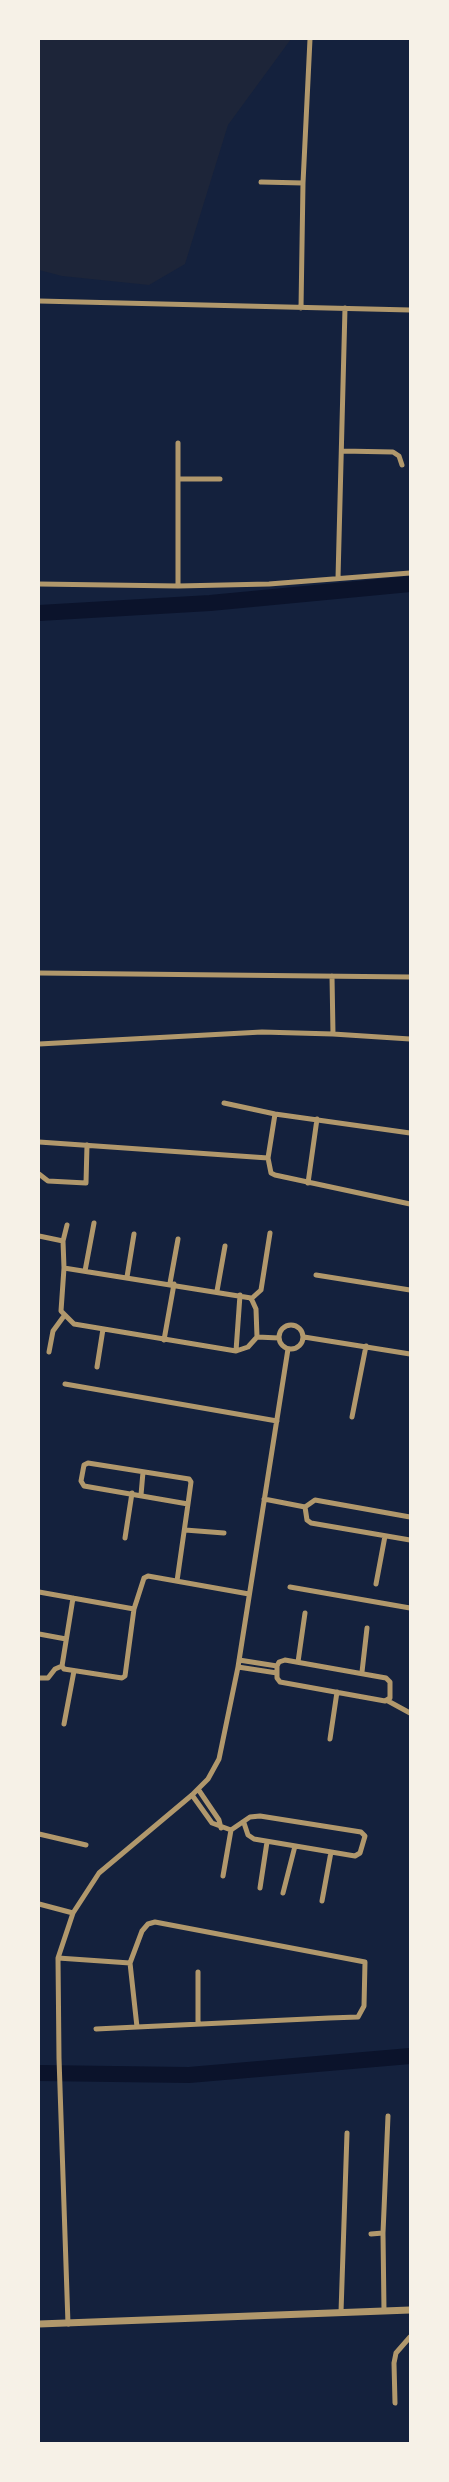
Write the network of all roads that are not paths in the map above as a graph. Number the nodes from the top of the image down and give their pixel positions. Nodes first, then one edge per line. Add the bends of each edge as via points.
1 (310, 39) edge
2 (261, 182) dead end
3 (303, 183) junction
4 (39, 302) edge
5 (301, 308) junction
6 (345, 308) junction
7 (410, 310) edge
8 (178, 443) dead end
9 (342, 451) junction
10 (402, 465) dead end
11 (178, 479) junction
12 (220, 480) dead end
13 (410, 574) edge
14 (338, 578) junction
15 (39, 584) edge
16 (178, 586) junction
17 (39, 973) edge
18 (332, 976) junction
19 (410, 977) edge
20 (333, 1034) junction
21 (410, 1039) edge
22 (39, 1044) edge
23 (224, 1102) dead end
24 (275, 1114) junction
25 (318, 1119) junction
26 (410, 1133) edge
27 (39, 1142) edge
28 (87, 1146) junction
29 (268, 1158) junction
30 (39, 1174) edge
31 (308, 1183) junction
32 (410, 1204) edge
33 (94, 1223) dead end
34 (67, 1225) dead end
35 (270, 1233) dead end
36 (134, 1234) dead end
37 (39, 1236) edge
38 (178, 1239) dead end
39 (63, 1241) junction
40 (225, 1246) dead end
41 (64, 1268) junction
42 (85, 1271) junction
43 (316, 1275) dead end
44 (127, 1277) junction
45 (172, 1284) junction
46 (410, 1290) edge
47 (217, 1291) junction
48 (240, 1295) junction
49 (251, 1299) junction
50 (64, 1316) junction
51 (103, 1329) junction
52 (257, 1337) junction
53 (304, 1337) junction
54 (279, 1338) junction
55 (164, 1340) junction
56 (366, 1346) junction
57 (288, 1350) junction
58 (236, 1351) junction
59 (49, 1352) dead end
60 (410, 1354) edge
61 (96, 1368) dead end
62 (64, 1384) dead end
63 (352, 1416) dead end
64 (277, 1421) junction
65 (143, 1472) junction
66 (132, 1494) junction
67 (141, 1495) junction
68 (264, 1499) junction
69 (188, 1504) junction
70 (305, 1507) junction
71 (410, 1517) edge
72 (185, 1530) junction
73 (224, 1533) dead end
74 (385, 1536) junction
75 (125, 1538) dead end
76 (410, 1540) edge
77 (177, 1582) junction
78 (376, 1584) dead end
79 (290, 1588) dead end
80 (39, 1592) edge
81 (249, 1594) junction
82 (73, 1598) junction
83 (134, 1608) junction
84 (410, 1608) edge
85 (305, 1613) dead end
86 (367, 1628) dead end
87 (39, 1634) edge
88 (66, 1639) junction
89 (239, 1660) junction
90 (298, 1662) junction
91 (62, 1666) junction
92 (278, 1666) junction
93 (238, 1667) junction
94 (74, 1671) junction
95 (362, 1672) junction
96 (277, 1674) junction
97 (39, 1678) edge
98 (336, 1692) junction
99 (388, 1701) junction
100 (410, 1713) edge
101 (64, 1724) dead end
102 (330, 1739) dead end
103 (198, 1789) junction
104 (192, 1795) junction
105 (244, 1823) junction
106 (221, 1828) junction
107 (231, 1830) junction
108 (39, 1834) edge
109 (267, 1842) junction
110 (86, 1845) dead end
111 (295, 1846) junction
112 (331, 1852) junction
113 (223, 1876) dead end
114 (260, 1888) dead end
115 (283, 1893) dead end
116 (322, 1901) dead end
117 (39, 1904) edge
118 (73, 1913) junction
119 (58, 1958) junction
120 (130, 1963) junction
121 (198, 1972) dead end
122 (198, 2024) junction
123 (137, 2027) junction
124 (96, 2029) dead end
125 (388, 2116) dead end
126 (347, 2133) dead end
127 (383, 2233) junction
128 (371, 2234) dead end
129 (410, 2310) edge
130 (384, 2311) junction
131 (341, 2312) junction
132 (39, 2324) edge
133 (68, 2325) junction
134 (410, 2337) edge
135 (395, 2404) dead end

1 - 3 street
2 - 3 street
3 - 5 street
4 - 5 street
5 - 6 street
6 - 7 street
6 - 9 street
8 - 11 street
9 - 10 street via 393,452 399,456
9 - 14 street
11 - 12 street
11 - 16 street
13 - 14 street
14 - 16 street via 269,584
15 - 16 street
17 - 18 street
18 - 19 street
18 - 20 street
20 - 21 street
20 - 22 street via 209,1034
23 - 24 street
24 - 25 street
24 - 29 street
25 - 26 street
25 - 31 street
27 - 28 street
28 - 29 street
28 - 30 street via 86,1183 48,1180
29 - 31 street via 269,1168 275,1175
31 - 32 street
33 - 42 street
34 - 39 street
35 - 49 street via 261,1290
36 - 44 street
37 - 39 street
38 - 45 street
39 - 41 street
40 - 47 street
41 - 42 street
41 - 50 street via 60,1304
42 - 44 street
43 - 46 street
44 - 45 street
45 - 47 street
45 - 55 street
47 - 48 street
48 - 49 street
48 - 58 street
49 - 52 street via 256,1309
50 - 51 street via 74,1324
50 - 59 street via 54,1331
51 - 55 street
51 - 61 street
52 - 54 street
52 - 58 street via 248,1347
53 - 54 street via 298,1326 290,1324 282,1328
53 - 56 street
53 - 57 street via 299,1347
54 - 57 street
55 - 58 street
56 - 60 street
56 - 63 street
57 - 64 street
62 - 64 street
64 - 68 street
65 - 66 street via 84,1465 82,1484
65 - 67 street
65 - 69 street via 191,1480
66 - 67 street
66 - 75 street
67 - 69 street
68 - 70 street
68 - 81 street
69 - 72 street
70 - 71 street via 315,1500
70 - 74 street via 307,1520 311,1523
72 - 73 street
72 - 77 street
74 - 76 street
74 - 78 street
77 - 81 street
77 - 83 street via 144,1578
79 - 84 street
80 - 82 street
81 - 89 street
82 - 83 street
82 - 88 street
83 - 94 street via 125,1676 119,1678
85 - 90 street
86 - 95 street
87 - 88 street
88 - 91 street
89 - 92 street
89 - 93 street
90 - 92 street via 282,1660
90 - 95 street
91 - 94 street
91 - 97 street via 48,1678
92 - 96 street
93 - 96 street
93 - 103 street via 219,1759
94 - 101 street
95 - 99 street via 389,1680
96 - 98 street via 280,1682
98 - 99 street
98 - 102 street
99 - 100 street
103 - 104 street
103 - 106 street
104 - 106 street via 212,1823
104 - 118 street via 99,1873
105 - 107 street
105 - 109 street via 248,1835
105 - 112 street via 250,1817 260,1816 364,1833 359,1855
106 - 107 street
107 - 113 street
108 - 110 street
109 - 111 street
109 - 114 street
111 - 112 street
111 - 115 street
112 - 116 street
117 - 118 street
118 - 119 street
119 - 120 street
119 - 133 street
120 - 122 street via 142,1931 148,1924 156,1922 365,1962 364,2006 358,2016
120 - 123 street
121 - 122 street
122 - 123 street
123 - 124 street
125 - 127 street
126 - 131 street
127 - 128 street
127 - 130 street
129 - 130 street
130 - 131 street
131 - 133 street
132 - 133 street
134 - 135 street via 396,2353

